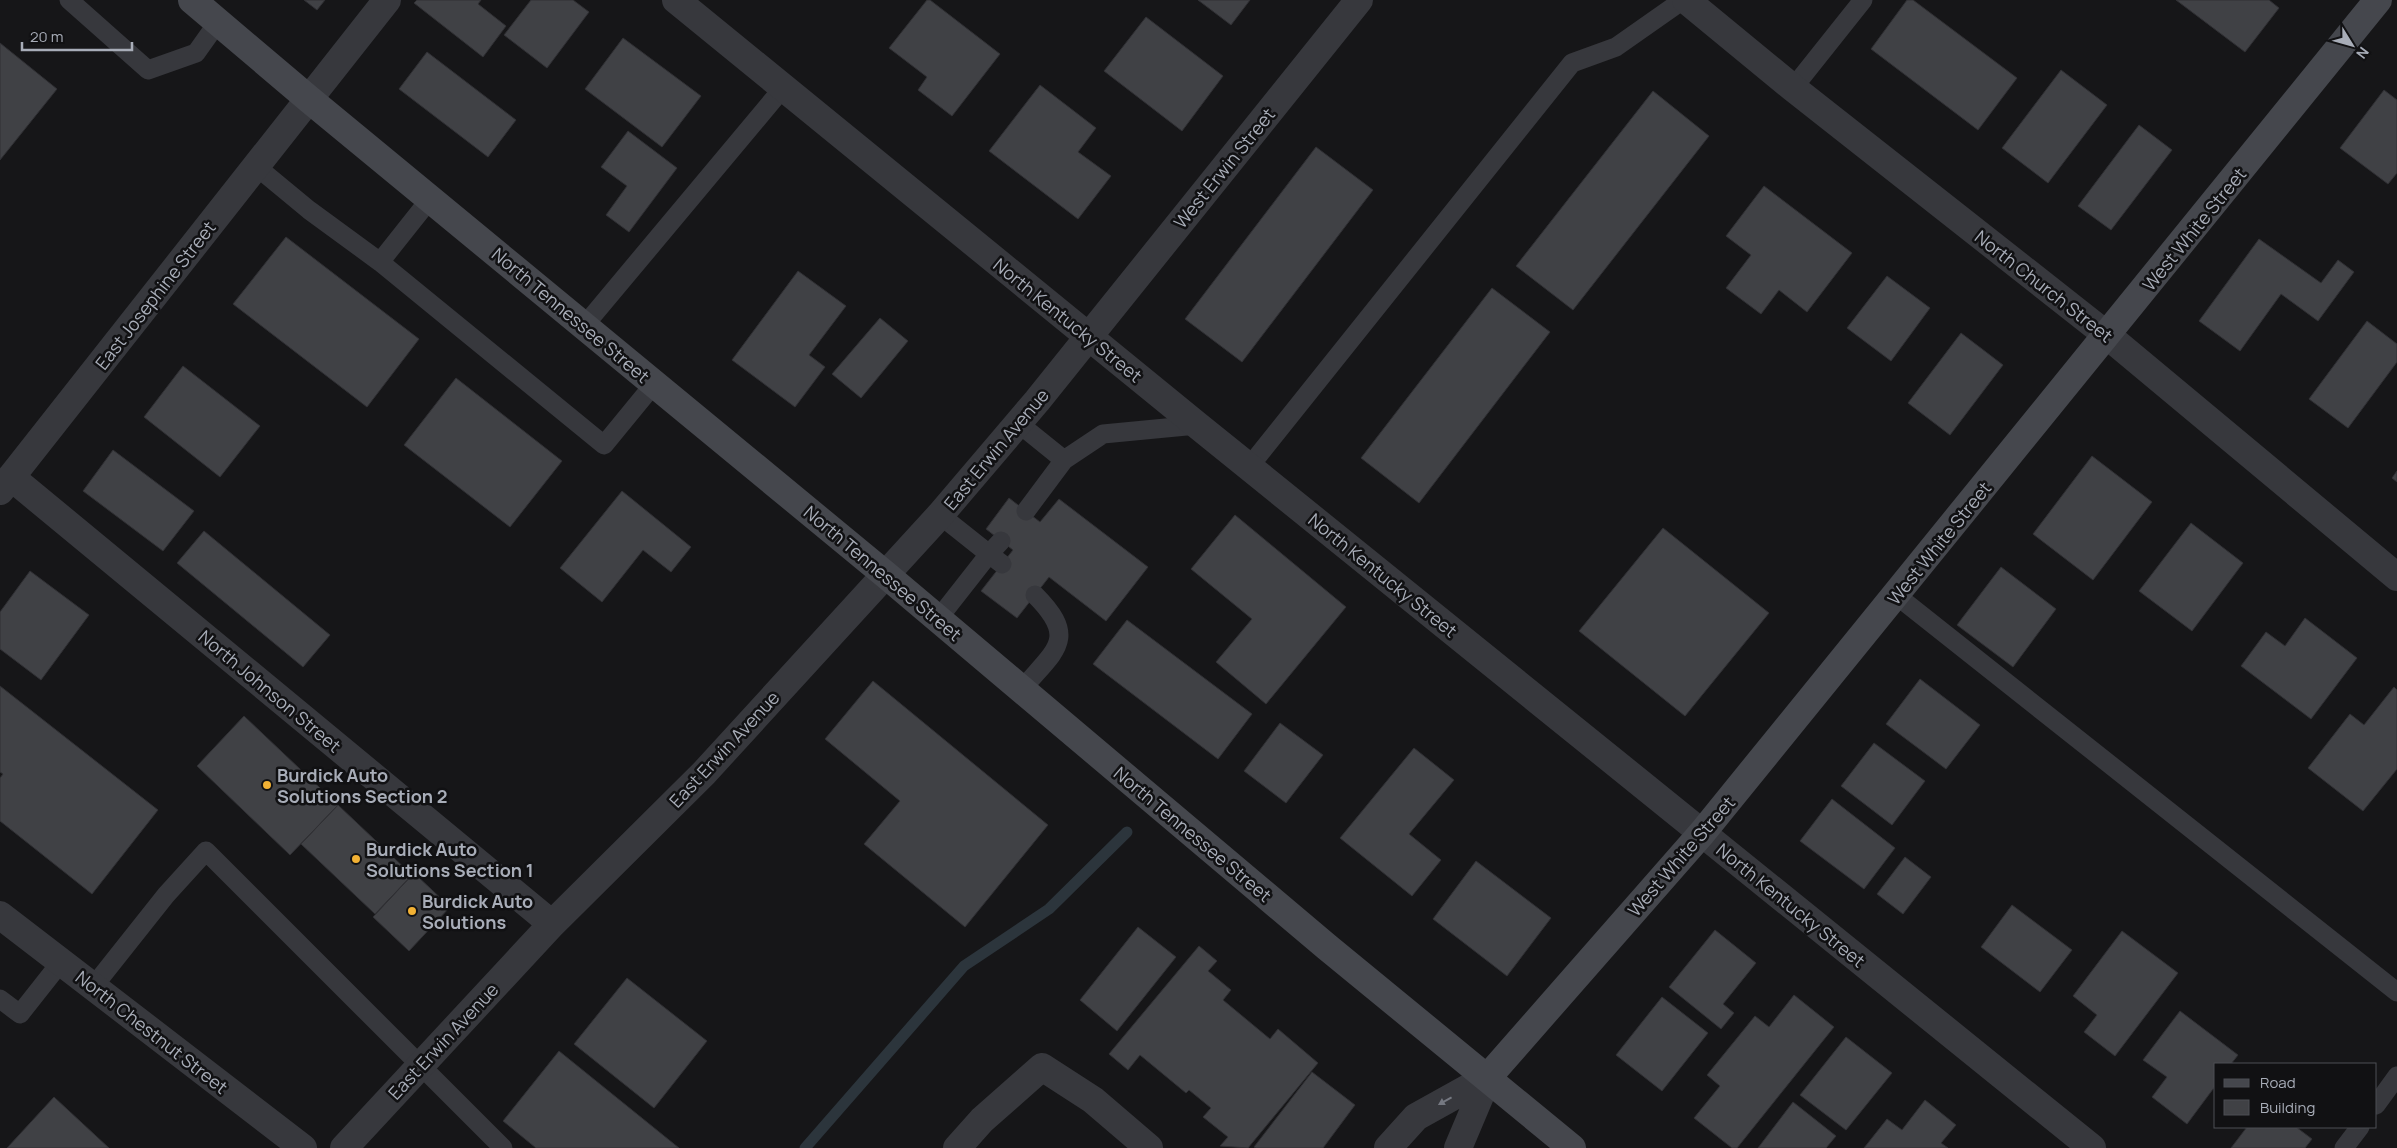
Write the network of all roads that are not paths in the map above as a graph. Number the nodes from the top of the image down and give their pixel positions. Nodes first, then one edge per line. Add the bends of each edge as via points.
1 (69, 0) edge
2 (192, 0) edge
3 (387, 0) edge
4 (676, 0) edge
5 (1359, 0) edge
6 (1685, 0) edge
7 (1863, 0) edge
8 (2378, 0) edge
9 (218, 22) junction
10 (784, 88) junction
11 (1793, 88) junction
12 (310, 100) junction
13 (257, 167) junction
14 (430, 199) junction
15 (380, 262) junction
16 (584, 326) junction
17 (2108, 336) junction
18 (1088, 337) junction
19 (654, 384) junction
20 (1018, 423) junction
21 (1197, 425) junction
22 (1064, 460) junction
23 (1249, 467) junction
24 (3, 485) edge
25 (1026, 511) dead end
26 (940, 515) junction
27 (886, 574) junction
28 (2397, 577) edge
29 (1035, 595) dead end
30 (1896, 595) junction
31 (938, 619) junction
32 (1022, 689) junction
33 (1702, 833) junction
34 (0, 915) edge
35 (552, 924) junction
36 (61, 962) junction
37 (93, 987) junction
38 (2397, 992) edge
39 (0, 999) edge
40 (420, 1067) junction
41 (2397, 1076) edge
42 (1488, 1077) junction
43 (2377, 1104) edge
44 (2359, 1128) edge
45 (303, 1148) edge
46 (344, 1148) edge
47 (503, 1148) edge
48 (957, 1148) edge
49 (1149, 1148) edge
50 (1388, 1148) edge
51 (1458, 1148) edge
52 (1572, 1148) edge
53 (2092, 1148) edge
54 (2344, 1148) edge

1 - 9 lane via 148,70 196,53
2 - 9 street, North Tennessee Street
3 - 12 street, East Josephine Street
4 - 10 street, North Kentucky Street
5 - 18 street, West Erwin Street
6 - 11 street, North Church Street
6 - 23 lane via 1616,46 1572,62
7 - 11 lane
8 - 17 street, West White Street
9 - 12 street, North Tennessee Street
10 - 16 lane
10 - 18 street, North Kentucky Street
11 - 17 street, North Church Street
12 - 13 street, East Josephine Street
12 - 14 street, North Tennessee Street
13 - 15 lane
13 - 24 street, East Josephine Street
14 - 15 lane
14 - 16 street, North Tennessee Street
15 - 19 lane via 604,445
16 - 19 street, North Tennessee Street
17 - 28 street, North Church Street
17 - 30 street, West White Street
18 - 20 street, East Erwin Avenue
18 - 21 street, North Kentucky Street
19 - 27 street, North Tennessee Street
20 - 22 lane
20 - 26 street, East Erwin Avenue
21 - 22 lane via 1102,434
21 - 23 street, North Kentucky Street
22 - 25 lane
23 - 33 street, North Kentucky Street
24 - 35 street, North Johnson Street
26 - 27 street, East Erwin Avenue
26 - 31 lane via 997,553
27 - 31 street, North Tennessee Street
27 - 35 street, East Erwin Avenue via 704,773
29 - 32 lane via 1050,610 1059,625 1061,637
30 - 33 street, West White Street
30 - 38 lane
31 - 32 street, North Tennessee Street
32 - 42 street, North Tennessee Street via 1327,947
33 - 42 street, West White Street
33 - 53 street, North Kentucky Street
34 - 36 street, North Chestnut Street
35 - 40 street, East Erwin Avenue
36 - 37 street, North Chestnut Street
36 - 39 lane via 20,1014
37 - 40 lane via 166,895 206,851
37 - 45 street, North Chestnut Street
40 - 46 street, East Erwin Avenue
40 - 47 lane
41 - 43 lane
42 -> 50 street via 1416,1117
42 - 51 street
42 - 52 street, North Tennessee Street
44 - 54 lane
48 - 49 street via 982,1120 1042,1067 1093,1100

